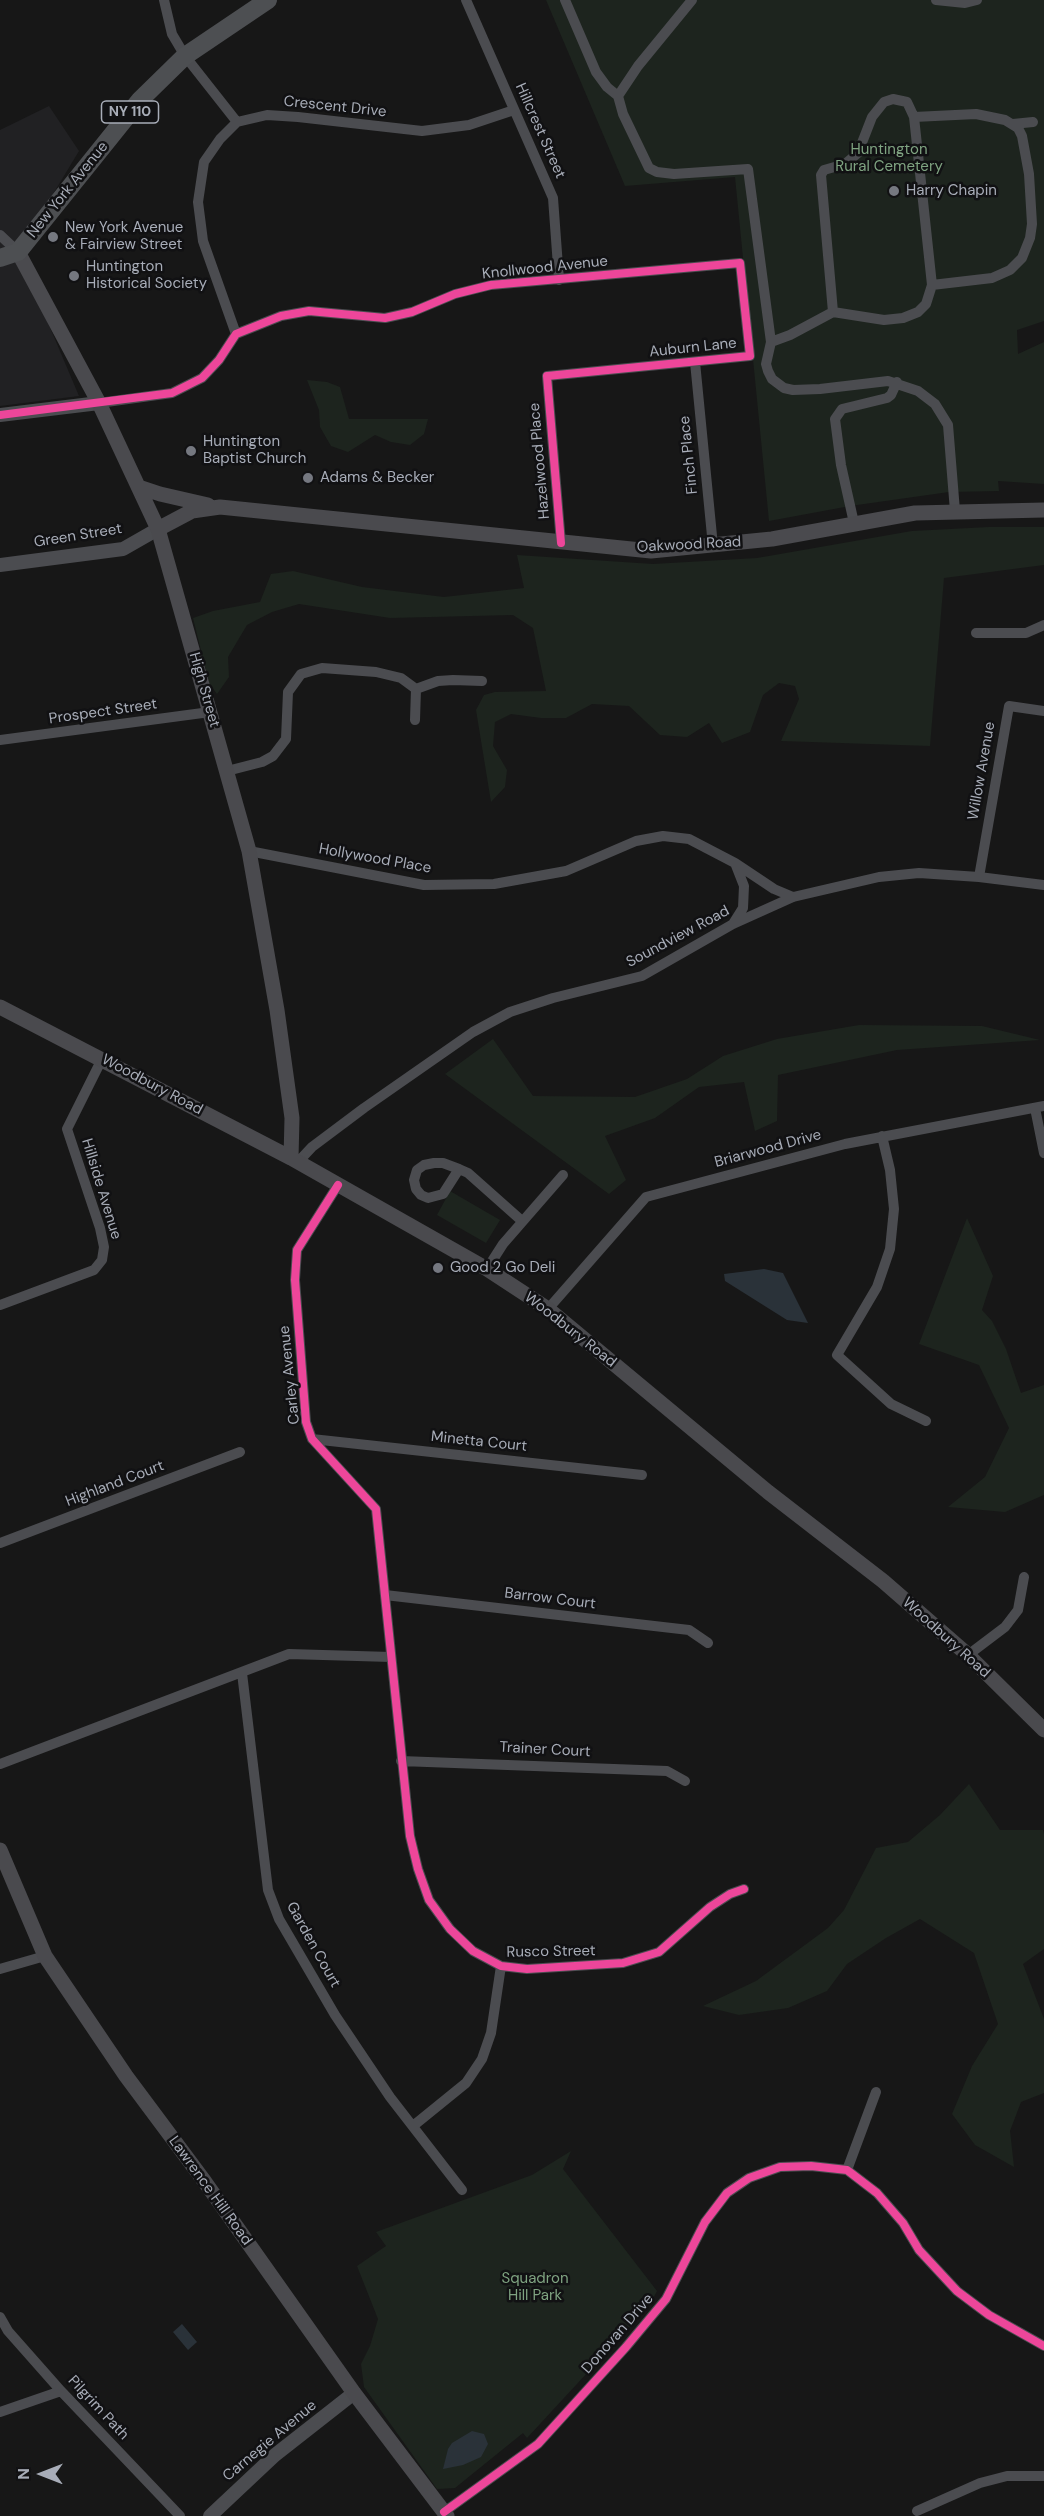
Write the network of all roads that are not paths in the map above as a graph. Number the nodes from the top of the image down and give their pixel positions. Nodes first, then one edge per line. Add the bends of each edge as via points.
1 (164, 0) edge
2 (268, 0) edge
3 (466, 0) edge
4 (565, 0) edge
5 (692, 0) edge
6 (937, 0) edge
7 (977, 0) edge
8 (184, 56) junction
9 (618, 96) junction
10 (514, 110) junction
11 (914, 117) junction
12 (237, 122) junction
13 (1033, 122) dead end
14 (1013, 124) junction
15 (0, 235) edge
16 (18, 252) junction
17 (0, 258) edge
18 (740, 263) joint
19 (559, 280) junction
20 (932, 285) junction
21 (833, 312) junction
22 (237, 334) junction
23 (771, 342) junction
24 (695, 362) junction
25 (546, 376) joint
26 (897, 382) junction
27 (99, 403) junction
28 (0, 415) edge
29 (139, 487) junction
30 (220, 507) junction
31 (1044, 510) edge
32 (955, 511) junction
33 (854, 523) junction
34 (158, 529) junction
35 (561, 543) junction
36 (713, 546) junction
37 (0, 565) edge
38 (1044, 625) edge
39 (975, 633) dead end
40 (482, 681) dead end
41 (416, 689) junction
42 (1044, 711) edge
43 (210, 712) junction
44 (416, 720) dead end
45 (0, 740) edge
46 (227, 771) junction
47 (249, 851) junction
48 (735, 863) junction
49 (979, 876) junction
50 (1044, 885) edge
51 (794, 897) junction
52 (734, 924) junction
53 (0, 1007) edge
54 (102, 1059) junction
55 (1040, 1107) edge
56 (882, 1136) junction
57 (1044, 1153) edge
58 (295, 1160) junction
59 (459, 1169) dead end
60 (562, 1175) dead end
61 (338, 1185) junction
62 (522, 1221) junction
63 (487, 1269) junction
64 (0, 1305) edge
65 (548, 1310) junction
66 (926, 1421) dead end
67 (312, 1439) junction
68 (240, 1452) dead end
69 (642, 1475) dead end
70 (0, 1543) edge
71 (1024, 1577) dead end
72 (386, 1595) junction
73 (708, 1643) dead end
74 (968, 1655) junction
75 (391, 1657) junction
76 (242, 1673) junction
77 (1044, 1730) edge
78 (401, 1761) junction
79 (0, 1764) edge
80 (685, 1781) dead end
81 (0, 1850) edge
82 (744, 1889) dead end
83 (45, 1956) junction
84 (501, 1966) junction
85 (0, 1968) edge
86 (876, 2092) dead end
87 (413, 2126) junction
88 (847, 2170) junction
89 (462, 2190) dead end
90 (0, 2317) edge
91 (1044, 2346) edge
92 (61, 2391) junction
93 (354, 2393) junction
94 (0, 2412) edge
95 (1044, 2476) edge
96 (917, 2511) dead end
97 (445, 2514) edge
98 (180, 2516) edge
99 (210, 2516) edge

1 - 8 street via 172,34
2 - 8 main road, New York Avenue / NY 110
3 - 10 street, Hillcrest Street
4 - 9 street via 596,72
5 - 9 street
6 - 7 street
8 - 12 street
8 - 16 main road, New York Avenue / NY 110 via 140,100
9 - 23 street via 649,168 675,174 748,166
10 - 12 street, Crescent Drive via 469,125 422,131 298,117 267,116
10 - 19 street, Hillcrest Street via 553,198
11 - 14 street via 985,114
11 - 20 street
11 - 21 street via 906,102 884,102 872,117 852,160 820,168
12 - 22 street via 204,162 198,202 203,241
13 - 14 street
14 - 20 street via 1022,136 1031,192 1030,238 1022,258 1010,270 992,278
15 - 16 street
16 - 17 main road, New York Avenue
16 - 27 main road, High Street
18 - 19 street, Knollwood Avenue
18 - 24 street, Auburn Lane via 750,356
19 - 22 street, Knollwood Avenue via 491,285 386,318 309,311 281,316
20 - 21 street via 926,304 903,318 884,320
21 - 23 street
22 - 27 street via 202,378 172,393
23 - 26 street via 766,364 772,379 784,388 810,390
24 - 25 street, Auburn Lane
24 - 36 street, Finch Place
25 - 35 street, Hazelwood Place
26 - 32 street via 935,404 948,425
26 - 33 street via 886,398 842,410 835,419
27 - 28 street
27 - 29 main road, High Street
29 - 30 main road
29 - 34 main road, High Street
30 - 34 main road, Oakwood Road via 192,511
30 - 35 main road, Oakwood Road
31 - 32 main road, Oakwood Road
32 - 33 main road, Oakwood Road
33 - 36 main road, Oakwood Road
34 - 37 street, Green Street via 123,549
34 - 43 main road, High Street
35 - 36 main road, Oakwood Road via 651,551
38 - 39 street via 1026,633
40 - 41 street via 438,681
41 - 44 street
41 - 46 street via 401,678 376,672 322,668 301,674 288,692 288,729 280,748 262,762
42 - 49 street, Willow Avenue via 1009,706
43 - 45 street, Prospect Street
43 - 46 main road, High Street
46 - 47 main road, High Street
47 - 48 street, Hollywood Place via 442,885 494,884 555,874 636,841 663,836 689,839
47 - 58 main road, High Street via 278,1010
48 - 51 street, Hollywood Place via 774,889
48 - 52 street via 744,886 743,908
49 - 50 street, Soundview Road
49 - 51 street, Soundview Road via 919,873 879,877
51 - 52 street, Soundview Road
52 - 58 street, Soundview Road via 642,976 510,1012 482,1027 364,1107
53 - 54 main road, Woodbury Road
54 - 58 main road, Woodbury Road
54 - 64 street, Hillside Avenue via 67,1129 100,1228 102,1260 94,1270
55 - 56 street, Briarwood Drive
55 - 57 street
56 - 65 street, Briarwood Drive via 646,1197
56 - 66 street via 894,1209 890,1249 877,1287 837,1355 891,1404
58 - 61 main road, Woodbury Road
59 - 62 street
60 - 62 street
61 - 63 main road, Woodbury Road
61 - 67 street, Carley Avenue via 297,1250 295,1280 306,1422
62 - 63 street
63 - 65 main road, Woodbury Road
65 - 74 main road, Woodbury Road via 768,1492 883,1581
67 - 69 street, Minetta Court
67 - 72 street, Carley Avenue via 376,1509
68 - 70 street, Highland Court
71 - 74 street via 1018,1610 1005,1627
72 - 73 street, Barrow Court via 689,1630
72 - 75 street, Carley Avenue
74 - 77 main road, Woodbury Road
75 - 76 street via 289,1654
75 - 78 street, Rusco Street
76 - 79 street
76 - 87 street, Garden Court via 268,1890 279,1919 335,2015
78 - 80 street, Trainer Court via 667,1771
78 - 84 street, Rusco Street via 410,1836 429,1900 450,1929 473,1951
81 - 83 main road, Lawrence Hill Road
82 - 84 street, Rusco Street via 710,1907 659,1952 623,1963 527,1969
83 - 85 street
83 - 93 main road, Lawrence Hill Road via 126,2076
84 - 87 street via 491,2033 482,2059 466,2083
86 - 88 street
87 - 89 street, Garden Court
88 - 91 street via 877,2193 903,2223 919,2250 957,2291 989,2315
88 - 97 street, Donovan Drive via 780,2167 749,2178 727,2193 705,2222 666,2299 626,2347 538,2444
90 - 92 street, Pilgrim Path
92 - 94 street
92 - 98 street, Pilgrim Path
93 - 97 main road, Lawrence Hill Road
93 - 99 street, Carnegie Avenue via 275,2455
95 - 96 street via 1007,2476 980,2483

